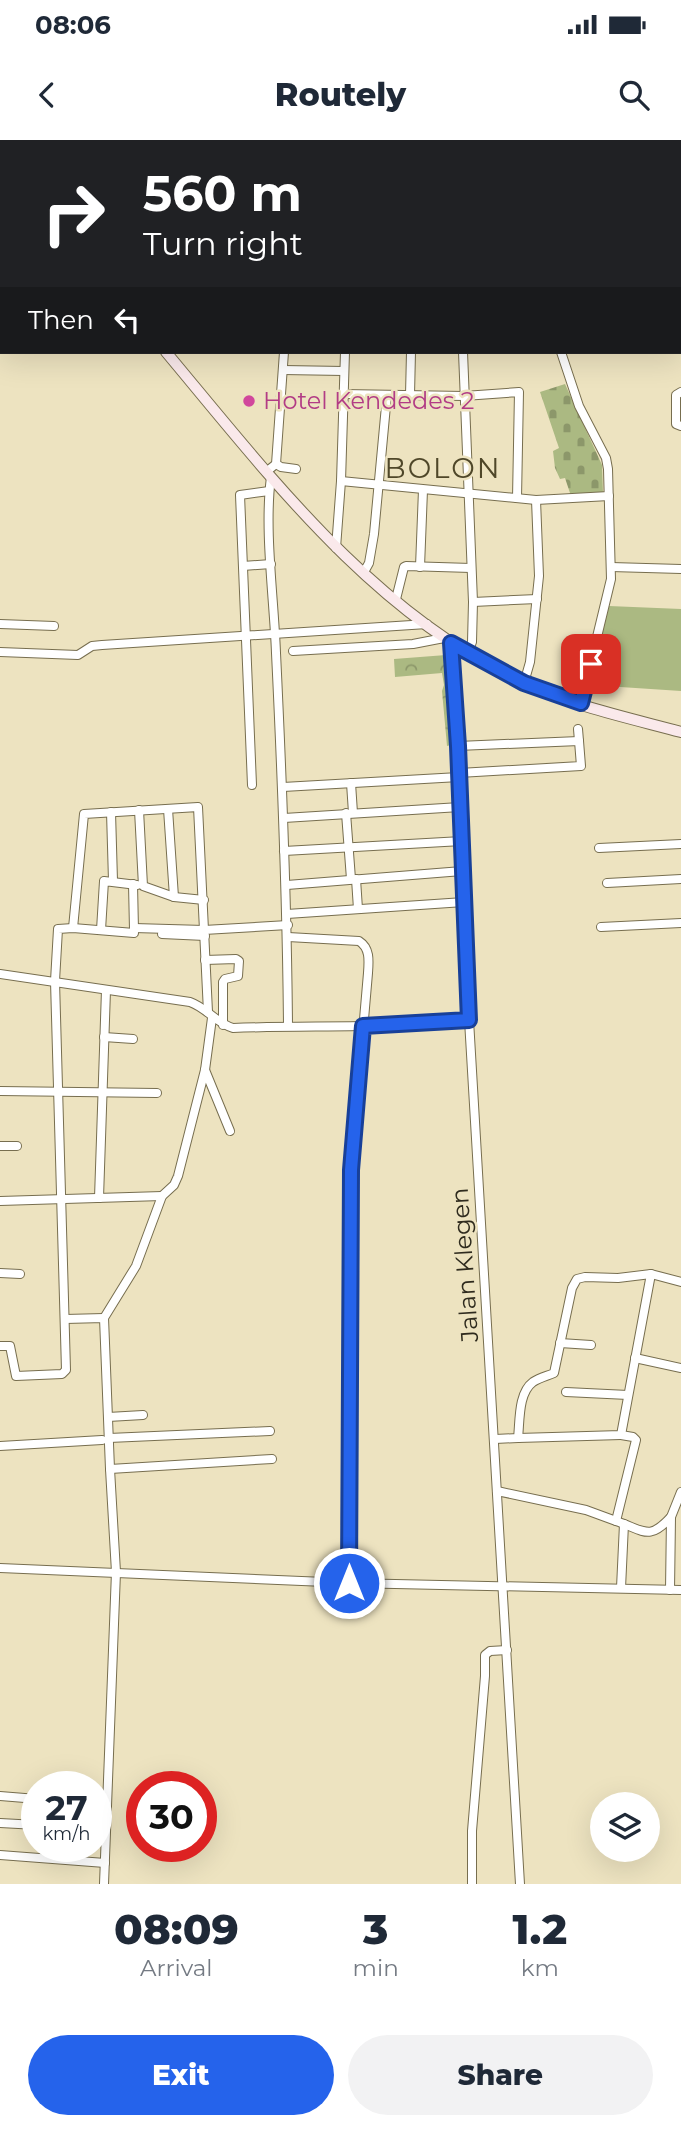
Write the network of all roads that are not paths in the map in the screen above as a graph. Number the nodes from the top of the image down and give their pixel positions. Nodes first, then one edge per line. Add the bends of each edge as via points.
1 (168, 354) edge
2 (284, 354) edge
3 (345, 354) edge
4 (411, 354) edge
5 (463, 354) edge
6 (562, 354) edge
7 (283, 370) junction
8 (344, 371) junction
9 (681, 392) edge
10 (343, 394) junction
11 (387, 395) junction
12 (410, 395) junction
13 (464, 396) junction
14 (681, 426) edge
15 (276, 464) junction
16 (296, 469) dead end
17 (269, 475) junction
18 (341, 481) junction
19 (378, 486) junction
20 (423, 490) junction
21 (269, 491) junction
22 (468, 494) junction
23 (609, 496) junction
24 (517, 498) junction
25 (536, 500) junction
26 (336, 548) junction
27 (271, 564) junction
28 (243, 566) junction
29 (420, 567) junction
30 (611, 567) junction
31 (471, 568) junction
32 (681, 569) edge
33 (364, 572) junction
34 (396, 599) junction
35 (537, 599) junction
36 (473, 602) junction
37 (0, 624) edge
38 (427, 624) junction
39 (54, 626) dead end
40 (275, 634) junction
41 (246, 636) junction
42 (448, 640) junction
43 (293, 651) dead end
44 (0, 652) edge
45 (468, 652) junction
46 (524, 683) junction
47 (581, 703) junction
48 (578, 729) dead end
49 (681, 732) edge
50 (579, 741) junction
51 (458, 746) junction
52 (581, 766) junction
53 (459, 775) junction
54 (582, 776) dead end
55 (351, 783) junction
56 (253, 785) dead end
57 (283, 788) junction
58 (460, 807) junction
59 (168, 809) junction
60 (139, 810) junction
61 (111, 812) junction
62 (350, 813) junction
63 (284, 818) junction
64 (462, 841) junction
65 (681, 844) edge
66 (348, 846) junction
67 (599, 848) dead end
68 (284, 851) junction
69 (463, 871) junction
70 (353, 879) junction
71 (681, 879) edge
72 (113, 881) junction
73 (607, 883) dead end
74 (133, 884) junction
75 (287, 884) junction
76 (143, 886) junction
77 (174, 897) junction
78 (204, 900) junction
79 (464, 902) junction
80 (358, 909) junction
81 (287, 914) junction
82 (681, 923) edge
83 (288, 925) junction
84 (601, 927) dead end
85 (73, 928) junction
86 (101, 930) junction
87 (134, 930) junction
88 (204, 933) junction
89 (288, 937) junction
90 (205, 960) junction
91 (0, 974) edge
92 (55, 981) junction
93 (106, 990) junction
94 (210, 1015) junction
95 (469, 1020) junction
96 (223, 1025) junction
97 (288, 1026) junction
98 (363, 1026) junction
99 (104, 1037) junction
100 (133, 1039) dead end
101 (205, 1070) junction
102 (0, 1091) edge
103 (102, 1092) junction
104 (57, 1093) junction
105 (157, 1093) dead end
106 (230, 1131) dead end
107 (0, 1146) edge
108 (17, 1146) dead end
109 (162, 1196) junction
110 (99, 1198) junction
111 (60, 1199) junction
112 (0, 1201) edge
113 (0, 1273) edge
114 (20, 1274) dead end
115 (651, 1274) junction
116 (681, 1282) edge
117 (104, 1318) junction
118 (65, 1319) junction
119 (560, 1343) junction
120 (591, 1345) dead end
121 (0, 1346) edge
122 (635, 1358) junction
123 (681, 1367) edge
124 (566, 1392) dead end
125 (628, 1395) junction
126 (143, 1415) dead end
127 (108, 1417) junction
128 (270, 1431) dead end
129 (621, 1435) junction
130 (518, 1437) junction
131 (106, 1439) junction
132 (495, 1439) junction
133 (0, 1446) edge
134 (272, 1459) dead end
135 (110, 1469) junction
136 (497, 1491) junction
137 (681, 1492) edge
138 (676, 1513) edge
139 (620, 1522) junction
140 (676, 1527) edge
141 (676, 1546) edge
142 (0, 1568) edge
143 (116, 1572) junction
144 (349, 1583) junction
145 (504, 1586) junction
146 (621, 1588) junction
147 (670, 1590) junction
148 (681, 1590) edge
149 (507, 1650) junction
150 (0, 1796) edge
151 (21, 1798) edge
152 (0, 1823) edge
153 (21, 1824) edge
154 (0, 1855) edge
155 (106, 1863) junction
156 (104, 1884) edge
157 (472, 1884) edge
158 (520, 1884) edge

1 - 17 main road
2 - 7 street
3 - 8 street
4 - 12 street
5 - 13 street
6 - 23 street via 579,406 607,463
7 - 8 street
7 - 15 street
8 - 10 street
9 - 14 street via 676,395 676,424
10 - 11 street
10 - 18 street
11 - 12 street
11 - 19 street
12 - 13 street
13 - 22 street
13 - 24 street via 519,392
15 - 16 street
15 - 17 street
17 - 21 street
17 - 26 main road
18 - 19 street
18 - 26 street
19 - 20 street
19 - 33 street via 374,534
20 - 22 street
20 - 29 street
21 - 27 street
21 - 28 street via 240,494
22 - 24 street
22 - 31 street
23 - 25 street
23 - 30 street
24 - 25 street
25 - 35 street
26 - 33 main road
27 - 28 street
27 - 40 street
28 - 41 street
29 - 31 street
29 - 34 street via 404,567
30 - 32 street
30 - 47 street
31 - 36 street
33 - 34 main road
34 - 38 main road
35 - 36 street
35 - 46 street
36 - 45 street
37 - 39 street
38 - 40 street
38 - 42 main road
40 - 41 street
40 - 57 street
41 - 44 street via 92,646 78,655
41 - 56 street
42 - 43 street
42 - 45 main road
42 - 51 street, Jalan Klegen
45 - 46 main road
46 - 47 main road
47 - 49 main road
48 - 50 street
50 - 51 street
50 - 52 street
51 - 53 street, Jalan Klegen
52 - 53 street
52 - 54 street
53 - 55 street
53 - 58 street, Jalan Klegen
55 - 57 street
55 - 62 street
57 - 63 street
58 - 62 street
58 - 64 street, Jalan Klegen
59 - 60 street
59 - 77 street
59 - 78 street via 200,808
60 - 61 street
60 - 76 street
61 - 72 street
61 - 85 street via 82,817
62 - 63 street
62 - 66 street
63 - 68 street
64 - 66 street
64 - 69 street, Jalan Klegen
65 - 67 street
66 - 68 street
66 - 70 street
68 - 75 street
69 - 70 street
69 - 79 street, Jalan Klegen
70 - 75 street
70 - 80 street
71 - 73 street
72 - 74 street
72 - 86 street via 103,882
74 - 76 street
74 - 87 street
75 - 81 street
76 - 77 street
77 - 78 street
78 - 88 street
79 - 80 street
79 - 95 street, Jalan Klegen
80 - 81 street
81 - 83 street
82 - 84 street
83 - 88 street
83 - 89 street
85 - 86 street
85 - 92 street via 58,929
86 - 87 street
87 - 88 street
88 - 90 street
89 - 97 street
89 - 98 street via 359,941 365,946 368,973
90 - 94 street
90 - 96 street via 239,961 239,976 223,982
91 - 92 street
92 - 93 street
92 - 104 street
93 - 94 street via 190,1002
93 - 99 street
94 - 96 street
94 - 101 street
95 - 98 street
95 - 132 street, Jalan Klegen
96 - 97 street
97 - 98 street
98 - 144 street via 351,1170
99 - 100 street
99 - 103 street
101 - 106 street
101 - 109 street via 178,1176
102 - 104 street
103 - 104 street
103 - 105 street
103 - 110 street
104 - 111 street
107 - 108 street
109 - 110 street
109 - 117 street via 136,1266
110 - 111 street
111 - 112 street
111 - 118 street
113 - 114 street
115 - 116 street
115 - 119 street via 577,1279
115 - 122 street
117 - 118 street
117 - 127 street
118 - 121 street via 66,1370 62,1374 16,1376 10,1346
119 - 120 street
119 - 130 street via 554,1373 526,1390
122 - 123 street
122 - 125 street
124 - 125 street
125 - 129 street
126 - 127 street
127 - 131 street
128 - 131 street
129 - 130 street
129 - 139 street via 636,1440
130 - 132 street
131 - 133 street
131 - 135 street
132 - 136 street, Jalan Klegen
134 - 135 street
135 - 143 street
136 - 139 street
136 - 145 street, Jalan Klegen
137 - 138 street
138 - 139 street via 654,1532
138 - 140 street
139 - 146 street
140 - 141 street
141 - 147 street
142 - 143 street
143 - 144 street
143 - 155 street
144 - 145 street
145 - 146 street
145 - 149 street, Jalan Klegen
146 - 147 street
147 - 148 street
149 - 157 street via 485,1654
149 - 158 street, Jalan Klegen
150 - 151 street
152 - 153 street
154 - 155 street
155 - 156 street

